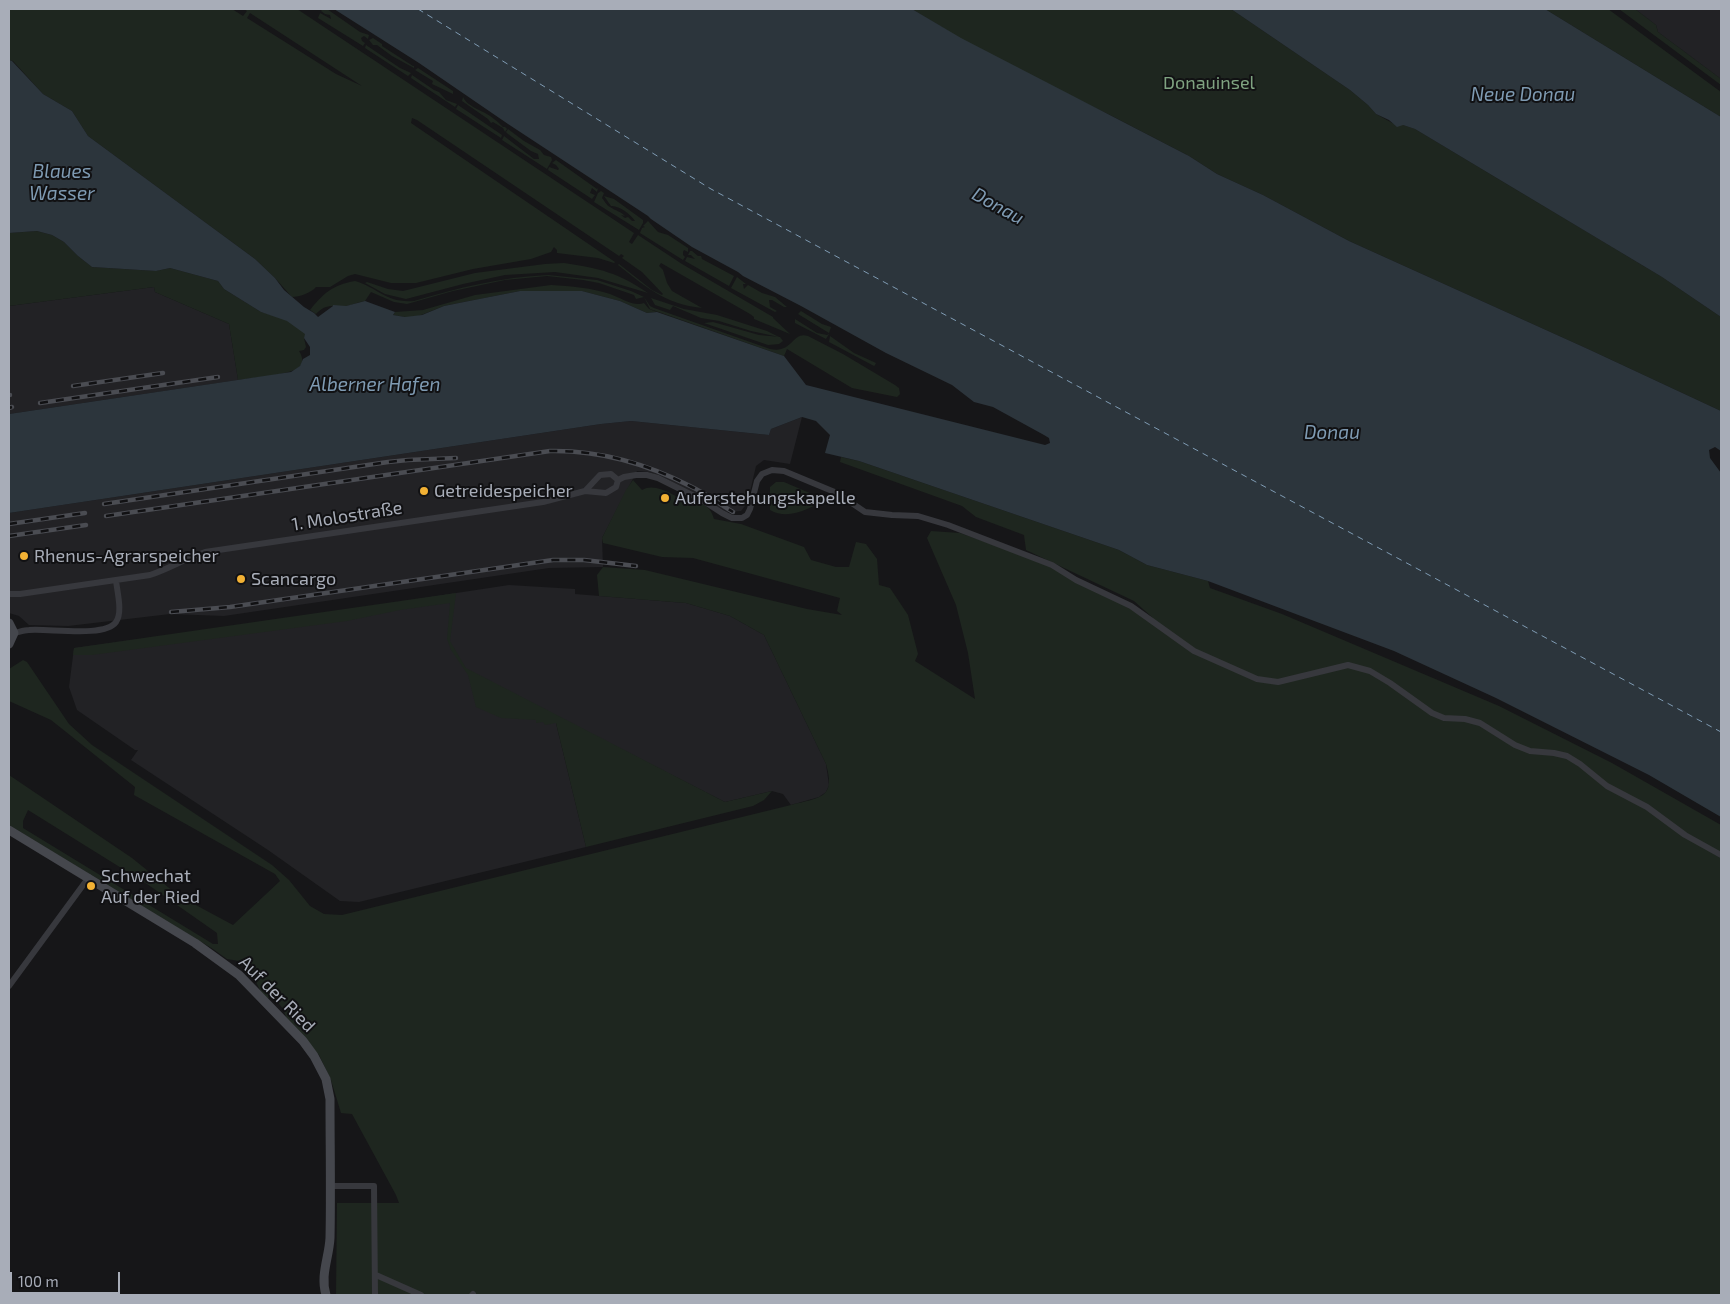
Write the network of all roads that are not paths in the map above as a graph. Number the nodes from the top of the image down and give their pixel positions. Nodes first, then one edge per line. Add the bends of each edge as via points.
1 (618, 480) junction
2 (585, 491) junction
3 (116, 580) junction
4 (9, 594) edge
5 (9, 623) edge
6 (14, 633) junction
7 (9, 644) edge
8 (9, 830) edge
9 (1721, 855) edge
10 (89, 877) junction
11 (9, 986) edge
12 (330, 1186) junction
13 (376, 1275) junction
14 (326, 1295) edge
15 (375, 1295) edge
16 (421, 1295) edge

1 - 2 street, 1. Molostraße via 611,491
1 - 2 street, 1. Molostraße via 611,474 600,475
1 - 9 street via 636,475 658,478 732,518 742,518 750,509 762,474 772,470 784,471 837,493 865,512 918,516 948,525 1045,561 1131,606 1194,651 1257,679 1278,682 1348,665 1370,671 1432,713 1480,723 1530,751 1567,756 1607,786 1647,806 1685,835
2 - 3 street, 1. Molostraße via 543,502 205,552 161,571
3 - 4 street, 1. Molostraße
3 - 6 street via 119,613 112,625 94,630
5 - 6 main road
6 - 7 main road
8 - 10 main road, Auf der Ried
10 - 11 street
10 - 12 main road, Auf der Ried via 195,943 239,975 308,1048 326,1079 330,1099
12 - 13 street via 374,1186
12 - 14 main road, Auf der Ried via 330,1241 323,1277
13 - 15 street
13 - 16 street

